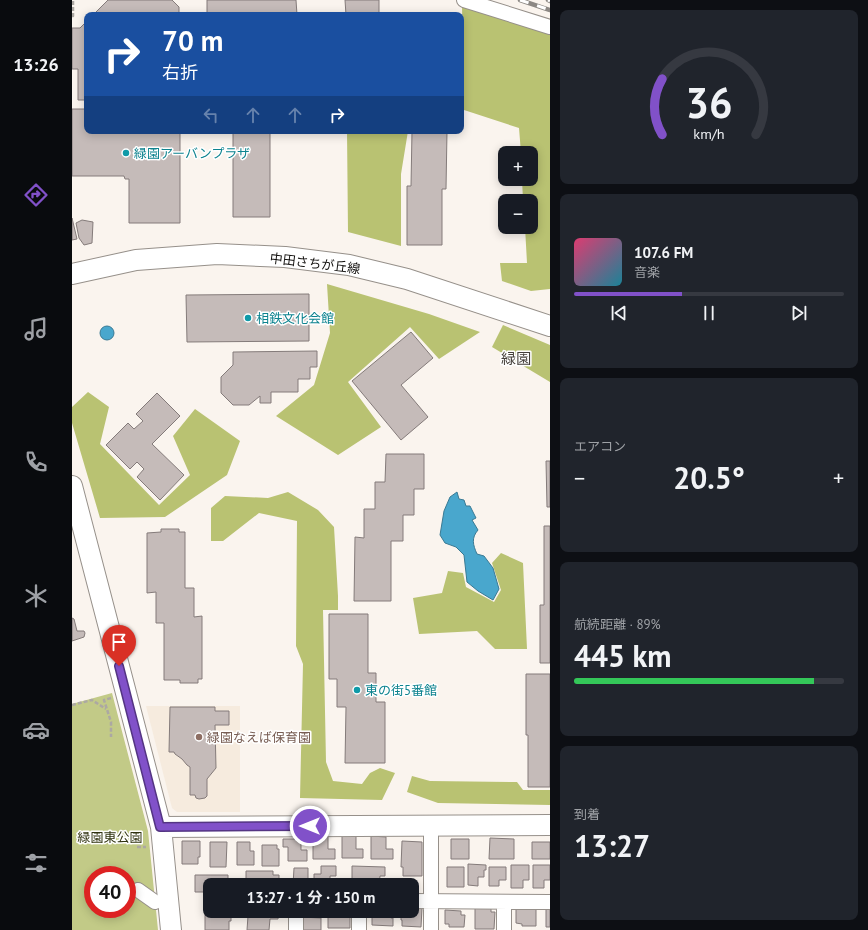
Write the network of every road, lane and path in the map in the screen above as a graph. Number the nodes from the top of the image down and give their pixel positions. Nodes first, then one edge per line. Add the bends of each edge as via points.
1 (73, 0) edge
2 (464, 0) edge
3 (72, 16) edge
4 (550, 27) edge
5 (72, 274) edge
6 (550, 326) edge
7 (72, 486) edge
8 (113, 697) dead end
9 (72, 706) edge
10 (107, 710) junction
11 (111, 737) dead end
12 (550, 825) edge
13 (431, 826) junction
14 (160, 827) junction
15 (137, 847) dead end
16 (150, 847) dead end
17 (138, 890) dead end
18 (419, 901) edge
19 (431, 901) junction
20 (155, 902) dead end
21 (504, 902) junction
22 (550, 902) edge
23 (296, 918) edge
24 (359, 918) edge
25 (171, 930) edge
26 (296, 930) edge
27 (359, 930) edge
28 (431, 930) edge
29 (504, 930) edge

1 - 3 path
2 - 4 street
5 - 6 street, 中田さちが丘線 via 136,260 217,254 285,257 349,265 407,279
7 - 14 street
8 - 10 path via 104,700
9 - 10 path via 92,700
10 - 11 path
12 - 13 street
13 - 14 street
13 - 19 street
14 - 25 street
15 - 16 path
17 - 20 street
18 - 19 street
19 - 21 street
19 - 28 street
21 - 22 street
21 - 29 street
23 - 26 street
24 - 27 street

